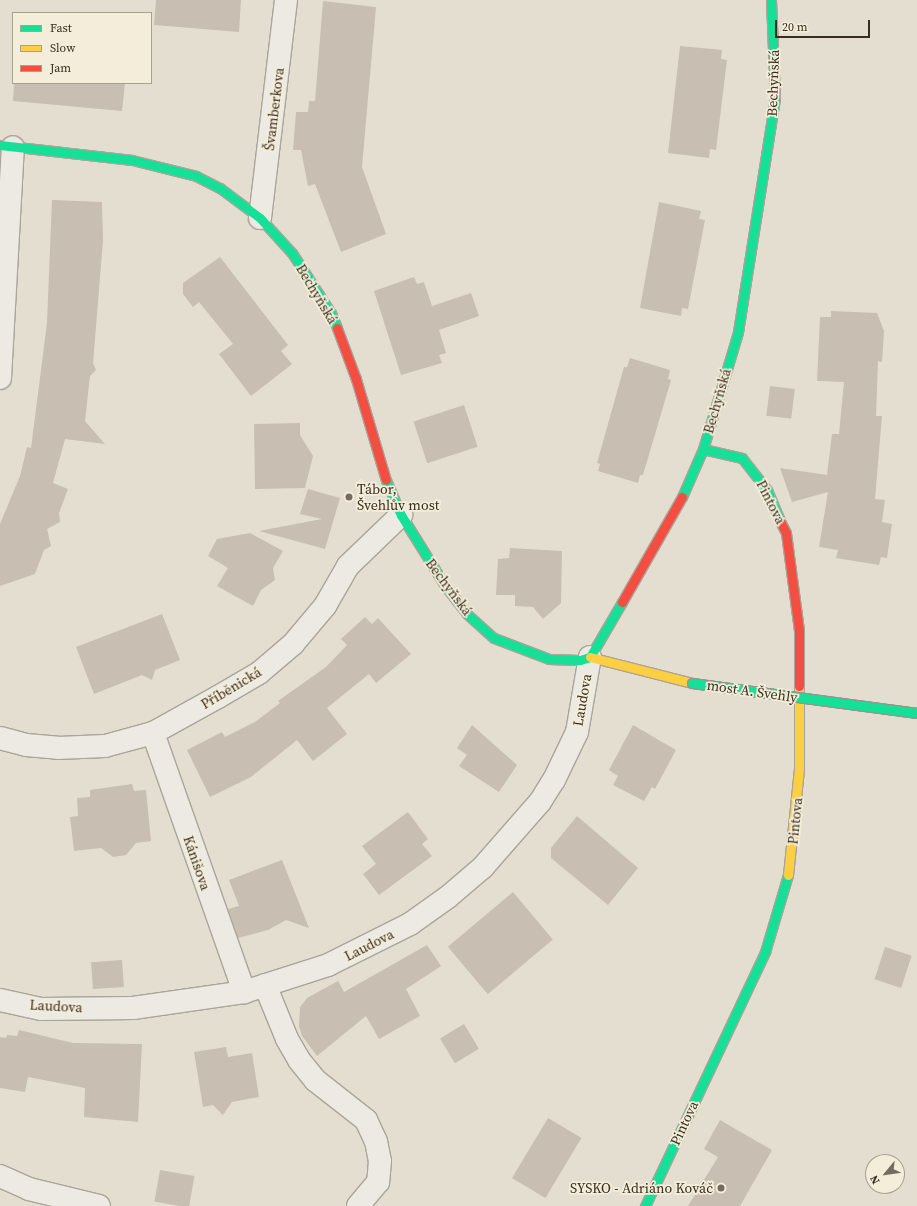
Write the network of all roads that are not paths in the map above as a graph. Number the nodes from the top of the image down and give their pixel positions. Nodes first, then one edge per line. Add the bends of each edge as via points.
1 (286, 0) edge
2 (771, 0) edge
3 (7, 146) edge
4 (260, 218) junction
5 (0, 378) edge
6 (703, 449) junction
7 (401, 515) junction
8 (590, 657) junction
9 (917, 713) edge
10 (153, 733) junction
11 (0, 738) edge
12 (266, 985) junction
13 (244, 992) junction
14 (0, 1000) edge
15 (0, 1176) edge
16 (99, 1206) edge
17 (358, 1206) edge
18 (645, 1206) edge

1 - 4 street, Švamberkova
2 - 6 street, Bechyňská via 775,99 759,207 738,332
3 - 4 street, Bechyňská via 132,160 170,168 196,176 220,188
3 - 5 street
4 - 7 street, Bechyňská via 292,253 333,319 356,379 387,482
6 - 8 street, Bechyňská via 674,515
6 - 18 street, Pintova via 742,458 747,463 767,490 786,533 799,630 799,768 795,824 789,872 765,952
7 - 8 street, Bechyňská via 446,587 467,614 494,638 549,659 570,661
7 - 10 street, Příběnická via 348,566 325,606 277,659 218,698
8 - 9 street, most A. Švehly, bridge via 692,683
8 - 12 street, Laudova via 577,732 554,780 522,825 483,867 430,911 369,946 328,965
10 - 11 street, Příběnická via 105,746 58,748 26,745
10 - 13 street, Kánišova
12 - 13 street, Laudova
12 - 17 street via 287,1039 299,1060 316,1080 366,1120 376,1141 380,1172 378,1182
13 - 14 street, Laudova via 133,1008 41,1009
15 - 16 street via 29,1189

